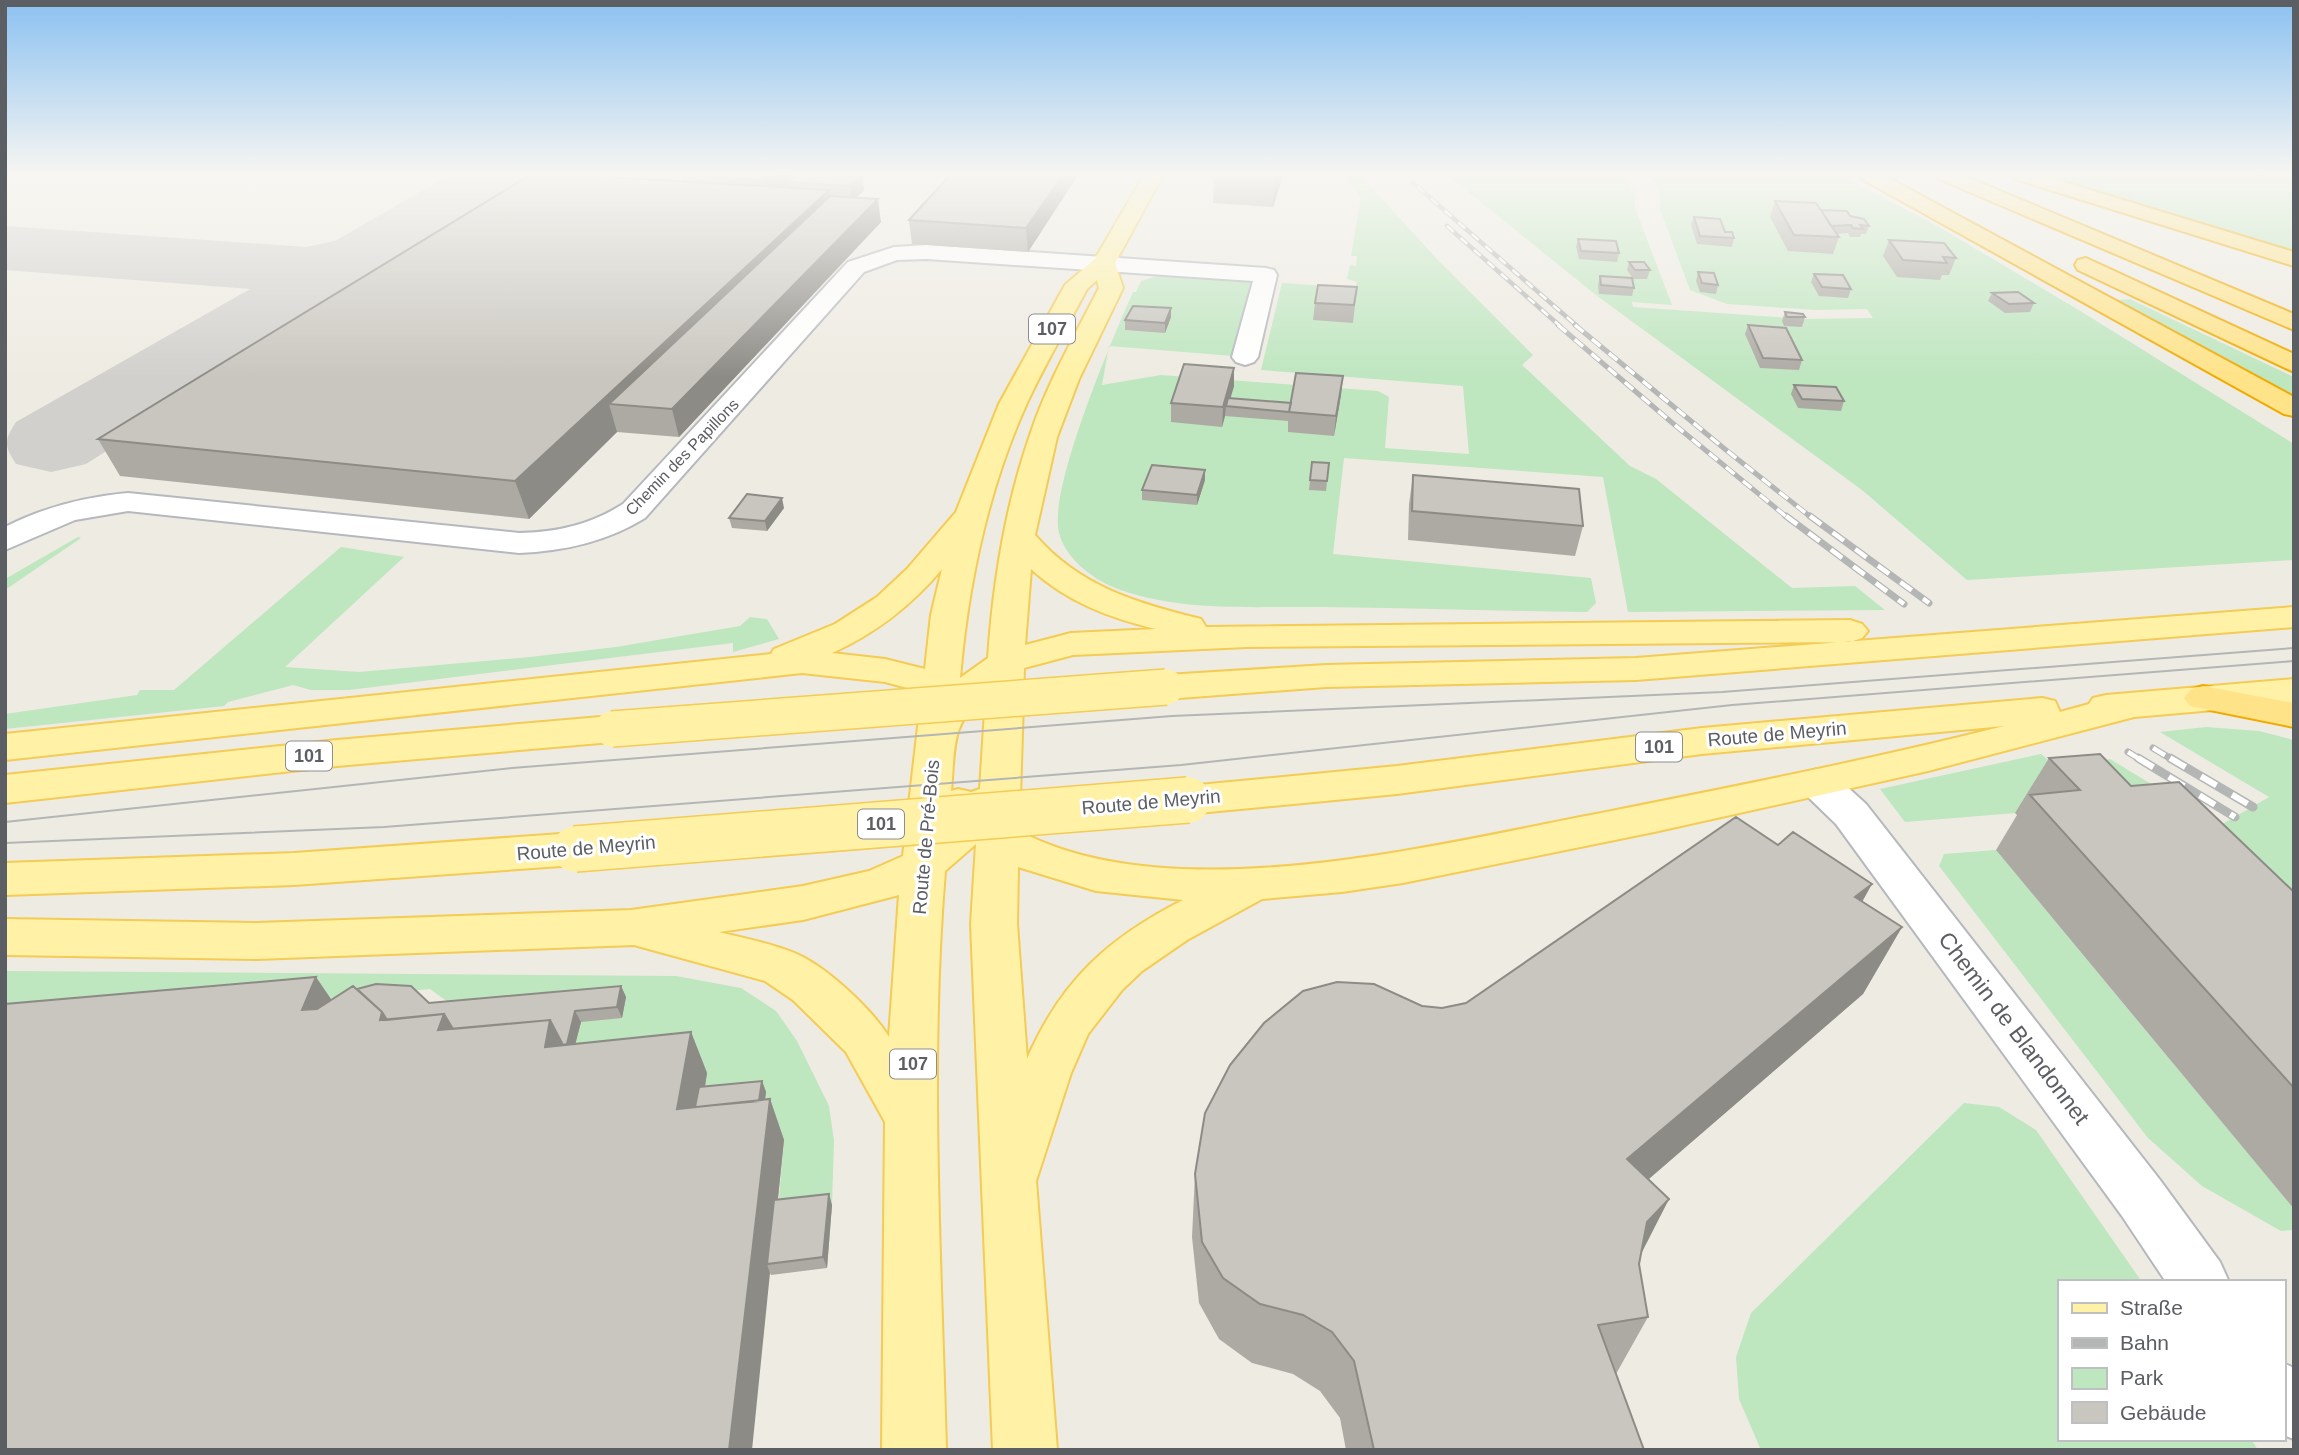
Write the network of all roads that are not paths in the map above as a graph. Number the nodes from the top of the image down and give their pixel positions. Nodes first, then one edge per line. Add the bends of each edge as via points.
1 (1115, 243) edge
2 (1994, 243) edge
3 (2106, 243) edge
4 (2159, 243) edge
5 (2242, 243) edge
6 (2172, 248) dead end
7 (2069, 257) dead end
8 (2294, 259) edge
9 (1104, 263) junction
10 (2294, 323) edge
11 (1245, 357) dead end
12 (2294, 364) edge
13 (2294, 408) edge
14 (972, 512) junction
15 (1019, 536) junction
16 (5, 540) edge
17 (2294, 617) edge
18 (1247, 636) junction
19 (2023, 637) junction
20 (1006, 662) junction
21 (753, 667) junction
22 (950, 691) junction
23 (2294, 691) edge
24 (2203, 698) junction
25 (2132, 705) junction
26 (2294, 715) edge
27 (934, 746) junction
28 (5, 747) edge
29 (1000, 763) junction
30 (1818, 783) junction
31 (5, 789) edge
32 (987, 828) junction
33 (923, 865) junction
34 (5, 879) edge
35 (1257, 884) junction
36 (631, 928) junction
37 (5, 937) edge
38 (911, 1119) junction
39 (1008, 1192) junction
40 (2199, 1280) edge
41 (914, 1450) edge
42 (1025, 1450) edge

1 - 9 main road, 107
2 - 13 highway
3 - 10 highway
4 - 6 highway
5 - 8 highway
7 - 12 highway
9 - 11 street, Chemin des Papillons via 1266,275
9 - 14 main road, 107 via 1077,285 1026,376
9 - 15 main road, 107 via 1111,288 1054,407
9 - 16 street, Chemin des Papillons via 918,252 859,265 634,511 610,526 572,538 519,543 128,502 46,518
14 - 21 main road via 901,594 865,622 819,645
14 - 22 main road, 107 via 946,628
15 - 18 main road via 1053,572 1103,603 1160,620
15 - 20 main road, 107
17 - 19 main road, 101
18 - 19 main road via 1906,630
18 - 20 main road via 1072,645
19 - 31 main road, 101, bridge via 1636,669 1326,676 1166,687 337,753
20 - 22 main road
20 - 29 main road, 107
21 - 22 main road via 835,664
21 - 28 main road
22 - 27 main road
22 - 29 main road via 977,710 994,730
23 - 24 main road, Route de Meyrin / 101
24 - 25 main road, Route de Meyrin / 101
24 - 26 highway
25 - 30 main road
25 - 34 main road, Route de Meyrin / 101, bridge via 1702,741 1396,780 1188,800 294,869
27 - 32 main road via 938,775 950,795
27 - 33 main road, Route de Pré-Bois / 107
29 - 32 main road, 107
30 - 35 main road via 1426,863
30 - 40 street, Chemin de Blandonnet via 1852,814
32 - 33 main road via 952,842
32 - 35 main road via 1053,862 1093,874 1191,884
32 - 39 main road, 107
33 - 36 main road via 841,896
33 - 38 main road, Route de Pré-Bois / 107
35 - 39 main road via 1154,937 1099,984 1072,1020 1038,1093
36 - 37 main road via 257,942
36 - 38 main road via 779,966 810,986 863,1037
38 - 41 main road, Route de Pré-Bois / 107
39 - 42 main road, 107

